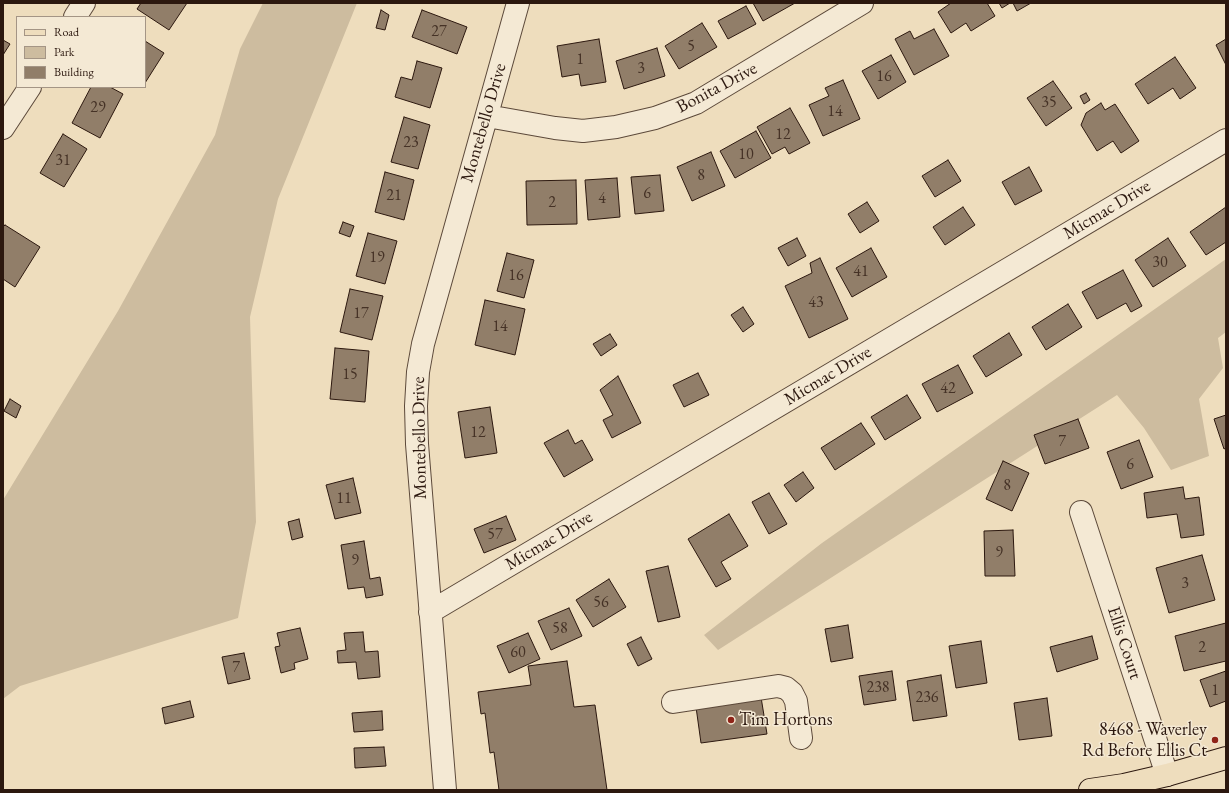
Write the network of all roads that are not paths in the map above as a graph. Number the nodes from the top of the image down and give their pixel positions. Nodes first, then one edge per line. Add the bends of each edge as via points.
1 (84, 3) edge
2 (518, 3) edge
3 (862, 3) edge
4 (76, 16) edge
5 (29, 88) edge
6 (487, 116) junction
7 (3, 128) edge
8 (1226, 140) edge
9 (1081, 512) dead end
10 (430, 612) junction
11 (673, 702) dead end
12 (801, 738) dead end
13 (1226, 758) edge
14 (1167, 775) junction
15 (1127, 787) edge
16 (445, 790) edge
17 (1090, 790) edge

1 - 4 street
2 - 6 street, Montebello Drive
3 - 6 street, Bonita Drive via 696,103 655,118 583,131
5 - 7 street
6 - 10 street, Montebello Drive via 423,344 418,372 417,444
8 - 10 street, Micmac Drive
9 - 14 street, Ellis Court
10 - 16 street, Montebello Drive
11 - 12 street via 778,686 786,688 796,701
13 - 14 main road
14 - 15 main road
15 - 17 main road

